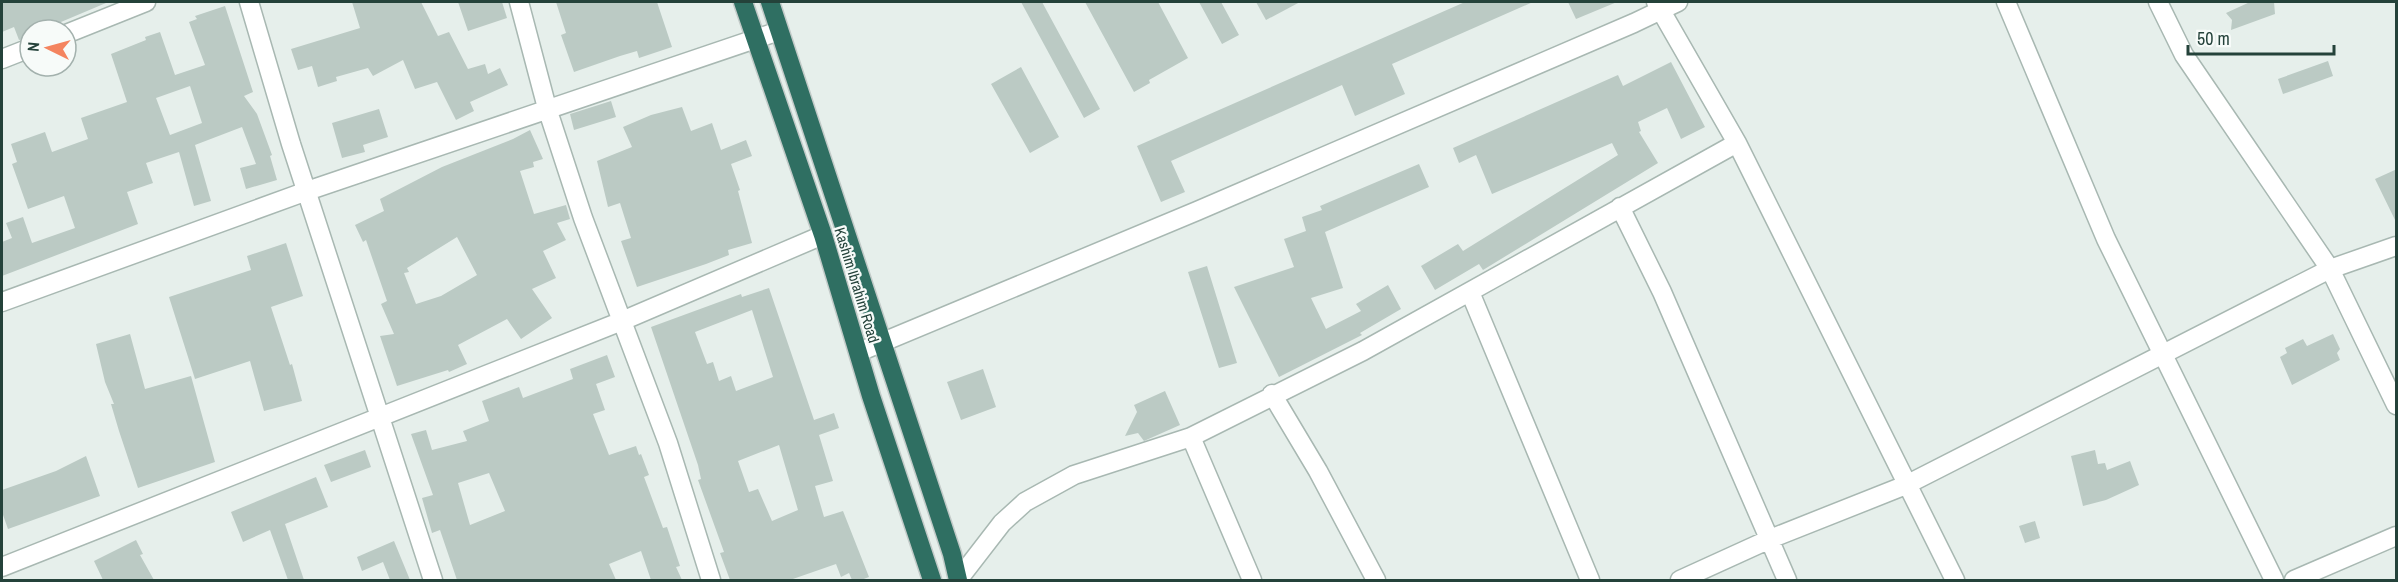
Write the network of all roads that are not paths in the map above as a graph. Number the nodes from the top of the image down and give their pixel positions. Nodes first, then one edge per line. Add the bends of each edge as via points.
1 (146, 2) edge
2 (249, 2) edge
3 (519, 2) edge
4 (743, 2) edge
5 (770, 2) edge
6 (1678, 2) edge
7 (2006, 2) edge
8 (2158, 2) edge
9 (1657, 5) edge
10 (78, 29) edge
11 (779, 32) junction
12 (755, 39) junction
13 (18, 52) edge
14 (2, 58) edge
15 (547, 108) junction
16 (1737, 142) junction
17 (307, 191) junction
18 (1620, 207) junction
19 (823, 235) junction
20 (2397, 246) edge
21 (2330, 268) junction
22 (1470, 292) junction
23 (2, 302) edge
24 (622, 321) junction
25 (883, 341) junction
26 (859, 352) junction
27 (2163, 356) junction
28 (1272, 394) junction
29 (2397, 405) edge
30 (379, 416) junction
31 (1191, 437) junction
32 (1906, 485) junction
33 (2397, 536) edge
34 (1770, 539) junction
35 (2, 567) edge
36 (433, 580) edge
37 (711, 580) edge
38 (932, 580) edge
39 (958, 580) edge
40 (1252, 580) edge
41 (1376, 580) edge
42 (1590, 580) edge
43 (1680, 580) edge
44 (1787, 580) edge
45 (1955, 580) edge
46 (2274, 580) edge
47 (2294, 580) edge

1 - 10 street
2 - 17 street
3 - 15 street
4 - 12 highway, Kashim Ibrahim Road
5 - 11 highway, Kashim Ibrahim Road
6 - 9 street
7 - 27 street via 2106,238
8 - 21 street via 2191,64
9 - 16 street
9 - 25 street via 1634,23
11 - 12 street
11 - 25 highway, Kashim Ibrahim Road
12 - 15 street
12 - 19 highway, Kashim Ibrahim Road
13 - 14 street
15 - 17 street
15 - 24 street
16 - 18 street
16 - 32 street
17 - 23 street
17 - 30 street
18 - 22 street
18 - 34 street via 1662,292
19 - 24 street
19 - 26 highway, Kashim Ibrahim Road
20 - 21 street
21 - 27 street
21 - 29 street
22 - 28 street via 1363,351
22 - 42 street
24 - 30 street
24 - 37 street via 668,443
25 - 26 street
25 - 39 highway, Kashim Ibrahim Road
26 - 38 highway, Kashim Ibrahim Road
27 - 32 street
27 - 46 street
28 - 31 street
28 - 41 street
30 - 35 street
30 - 36 street
31 - 39 street via 1074,475 1025,502 1002,523
31 - 40 street
32 - 34 street
32 - 45 street
33 - 47 street
34 - 43 street
34 - 44 street

